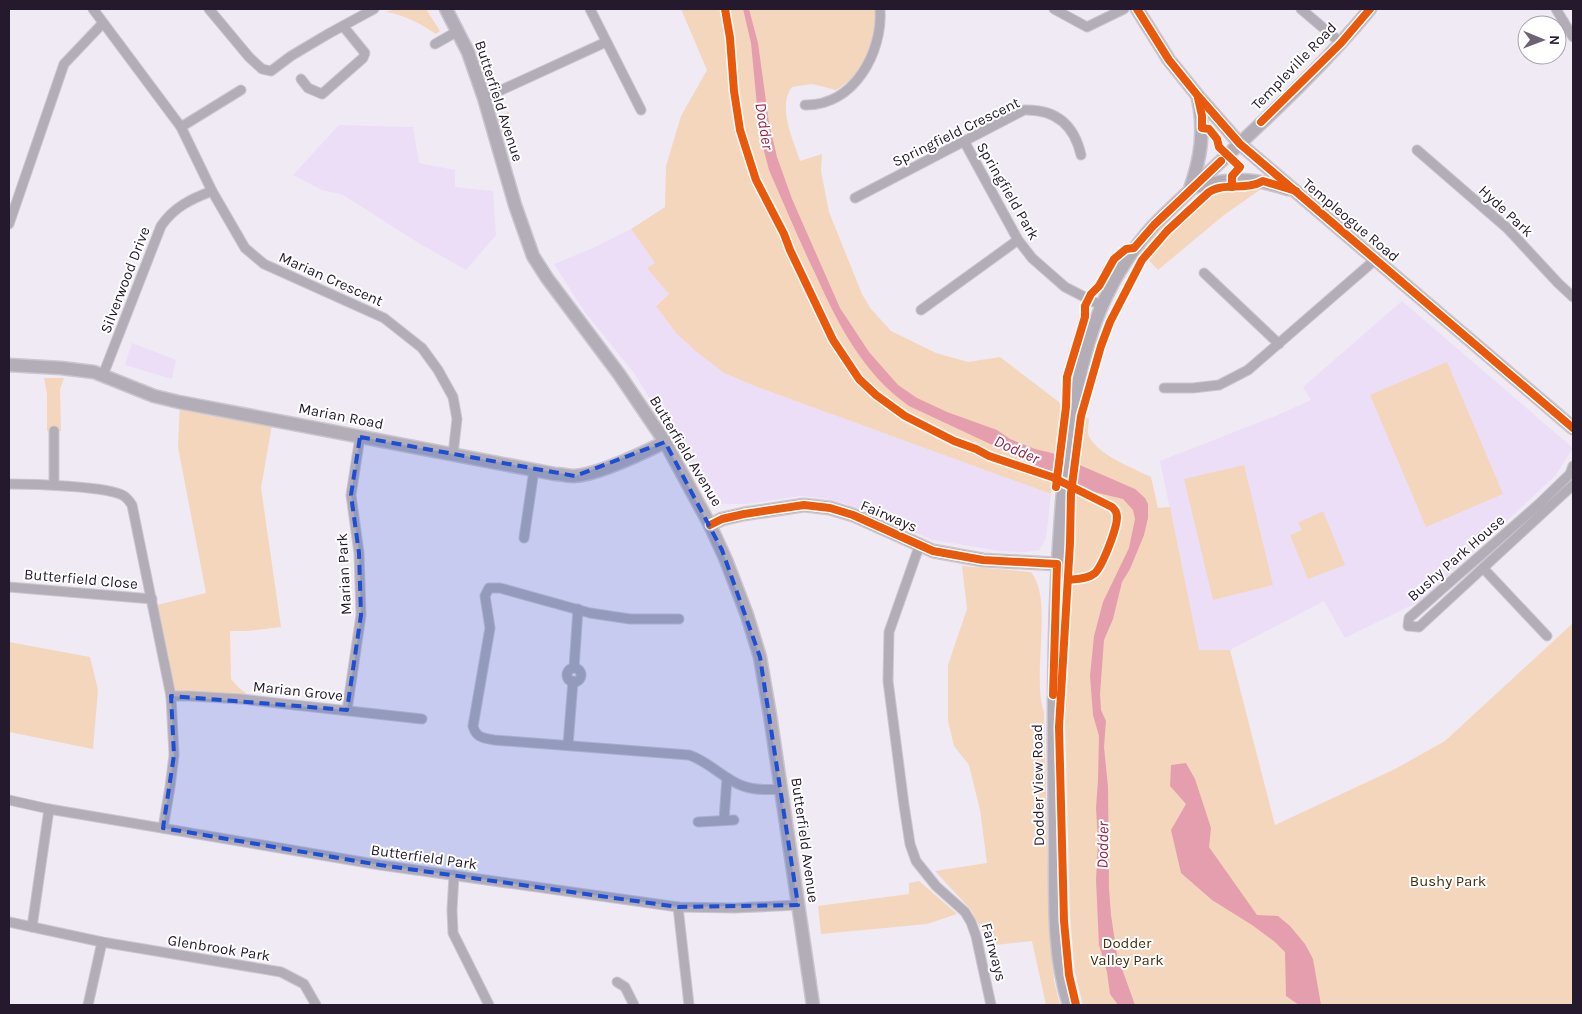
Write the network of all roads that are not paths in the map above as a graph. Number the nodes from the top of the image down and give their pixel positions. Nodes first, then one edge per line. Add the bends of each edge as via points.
1 (93, 9) edge
2 (210, 9) edge
3 (374, 9) edge
4 (446, 9) edge
5 (590, 9) edge
6 (880, 9) edge
7 (1054, 9) edge
8 (1124, 9) edge
9 (1136, 9) edge
10 (1301, 9) edge
11 (1370, 9) edge
12 (1556, 9) edge
13 (103, 23) junction
14 (343, 26) junction
15 (458, 31) junction
16 (1573, 36) edge
17 (606, 42) junction
18 (1341, 43) junction
19 (435, 44) dead end
20 (301, 79) dead end
21 (241, 90) dead end
22 (1198, 96) junction
23 (484, 98) junction
24 (805, 105) dead end
25 (641, 110) dead end
26 (181, 127) junction
27 (964, 141) junction
28 (1240, 144) junction
29 (1416, 150) dead end
30 (1081, 155) dead end
31 (1192, 190) junction
32 (212, 191) junction
33 (1296, 192) junction
34 (855, 198) dead end
35 (9, 224) edge
36 (1018, 240) junction
37 (1376, 259) junction
38 (1204, 273) dead end
39 (1573, 297) edge
40 (1102, 306) junction
41 (921, 310) dead end
42 (1279, 344) junction
43 (9, 365) edge
44 (103, 375) junction
45 (1164, 388) dead end
46 (1573, 428) edge
47 (54, 431) dead end
48 (360, 437) junction
49 (665, 442) junction
50 (453, 454) junction
51 (1573, 466) edge
52 (534, 470) junction
53 (9, 484) edge
54 (54, 485) junction
55 (1573, 485) edge
56 (710, 525) junction
57 (524, 538) dead end
58 (920, 544) junction
59 (1057, 564) junction
60 (1483, 568) junction
61 (9, 587) edge
62 (152, 599) junction
63 (578, 610) junction
64 (679, 619) dead end
65 (1547, 636) dead end
66 (171, 696) junction
67 (347, 710) junction
68 (422, 719) dead end
69 (568, 745) junction
70 (727, 778) junction
71 (781, 788) junction
72 (9, 800) edge
73 (49, 809) junction
74 (724, 820) junction
75 (734, 820) dead end
76 (698, 822) dead end
77 (163, 828) junction
78 (454, 875) junction
79 (798, 905) junction
80 (678, 907) junction
81 (9, 922) edge
82 (32, 927) junction
83 (102, 942) junction
84 (617, 982) dead end
85 (88, 1005) edge
86 (316, 1005) edge
87 (489, 1005) edge
88 (634, 1005) edge
89 (689, 1005) edge
90 (813, 1005) edge
91 (991, 1005) edge
92 (1069, 1005) edge

1 - 13 street, Marian Crescent
2 - 14 street via 250,57 262,69 271,71
3 - 14 street
4 - 15 main road, Butterfield Avenue
5 - 17 street
6 - 24 street via 876,46 867,68 840,94 814,105
7 - 8 street via 1088,27
9 - 22 main road, Templeogue Road via 1169,60
10 - 18 street
11 - 18 main road, Templeville Road
12 - 16 street
13 - 26 street, Marian Crescent
13 - 35 street via 64,64
14 - 20 street via 365,54 363,58 322,94 308,88
15 - 19 street
15 - 23 main road, Butterfield Avenue
17 - 23 street
17 - 25 street
18 - 28 main road, Templeville Road
21 - 26 street
22 - 28 main road, Templeogue Road
22 - 31 main road via 1202,116 1201,150
23 - 49 main road, Butterfield Avenue via 515,205 534,256 546,278 619,374
26 - 32 street, Marian Crescent
27 - 30 street, Springfield Crescent via 1024,110 1038,110 1060,119 1076,139
27 - 34 street, Springfield Crescent
27 - 36 street, Springfield Park
28 - 31 main road, Templeville Road
28 - 33 main road, Templeogue Road
29 - 39 street, Hyde Park via 1508,228
31 - 33 main road via 1214,182 1253,180
31 - 40 main road, Templeville Road via 1139,242
32 - 44 street, Silverwood Drive via 181,205 161,226
32 - 50 street, Marian Crescent via 245,248 264,264 378,315 422,348 452,397 458,420
33 - 37 main road, Templeogue Road
36 - 40 street, Springfield Park via 1032,258 1065,288
36 - 41 street
37 - 42 street
37 - 46 main road, Templeogue Road
38 - 42 street
40 - 59 main road, Dodder View Road via 1083,362 1067,451
42 - 45 street via 1248,370 1218,385
43 - 44 main road, Marian Road via 61,368
44 - 48 main road, Marian Road via 173,401
47 - 54 street
48 - 50 main road, Marian Road
48 - 67 street, Marian Park via 351,496 359,553 360,615
49 - 52 main road, Marian Road via 631,458 575,476
49 - 56 main road, Butterfield Avenue
50 - 52 main road, Marian Road
51 - 60 street, Bushy Park House via 1570,474 1539,504 1409,618 1408,626 1419,627
52 - 57 street
53 - 54 street, Butterfield Close
54 - 62 street, Butterfield Close via 125,496 132,505
55 - 60 street, Bushy Park House
56 - 58 main road, Fairways via 744,514 804,505 853,515
56 - 71 main road, Butterfield Avenue via 747,615 760,657
58 - 59 main road, Fairways via 933,551 983,560
58 - 91 street, Fairways via 889,632 888,681 910,844 916,862 971,922
59 - 92 main road, Dodder View Road via 1053,739 1056,904 1059,952
60 - 65 street, Bushy Park House
61 - 62 street, Butterfield Close
62 - 66 street, Butterfield Close
63 - 64 street via 630,619
63 - 69 street via 574,668 567,674 572,681
63 - 69 street via 490,588 486,596 490,628 473,726 480,738
66 - 67 street, Marian Grove via 242,699
66 - 77 street, Butterfield Close via 174,755
67 - 68 street, Marian Grove
69 - 70 street via 688,755 707,763
70 - 71 street via 744,784
70 - 74 street
71 - 79 main road, Butterfield Avenue
72 - 73 street, Butterfield Park
73 - 77 street, Butterfield Park
73 - 82 street
74 - 75 street
74 - 76 street
77 - 78 street, Butterfield Park via 370,864
78 - 80 street, Butterfield Park
78 - 87 street via 454,933
79 - 80 street, Butterfield Park
79 - 90 main road, Butterfield Avenue
80 - 89 street
81 - 82 street, Glenbrook Park
82 - 83 street, Glenbrook Park
83 - 85 street
83 - 86 street, Glenbrook Park via 282,972 304,984
84 - 88 street via 625,987

